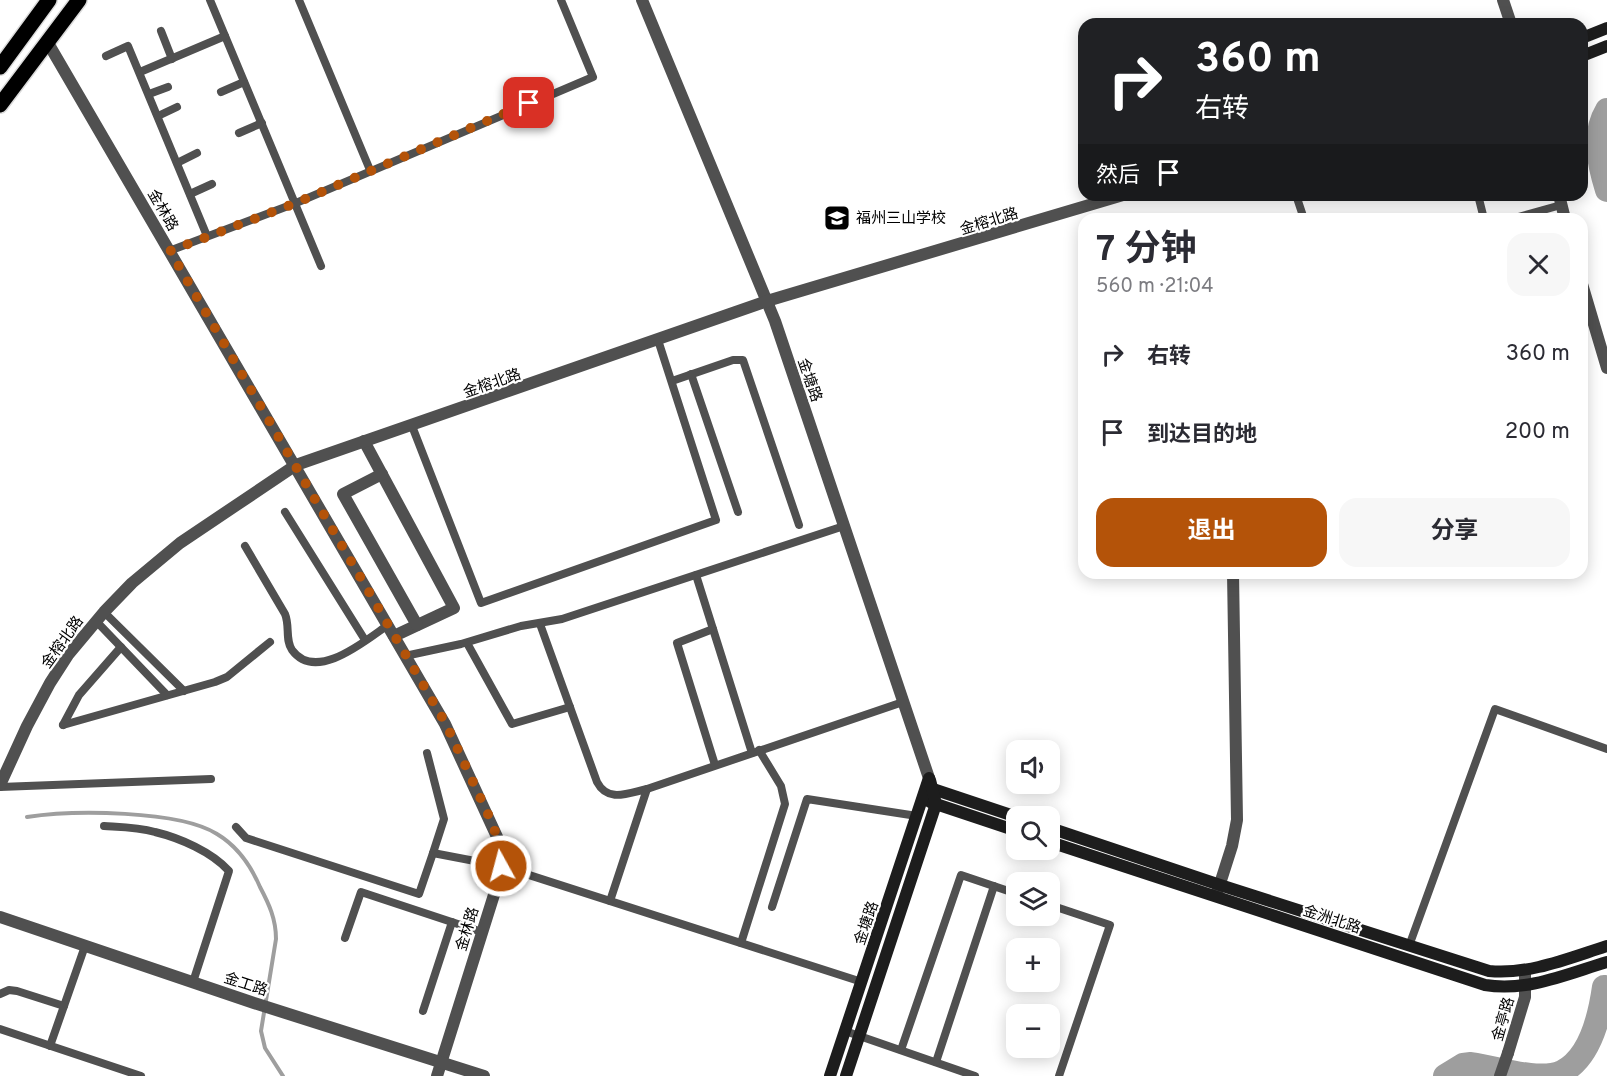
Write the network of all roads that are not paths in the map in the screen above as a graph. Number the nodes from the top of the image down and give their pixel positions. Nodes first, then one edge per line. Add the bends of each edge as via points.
1 (50, 0) edge
2 (80, 0) edge
3 (210, 0) edge
4 (299, 0) edge
5 (561, 0) edge
6 (642, 0) edge
7 (1503, 0) edge
8 (1508, 18) edge
9 (1607, 28) edge
10 (161, 31) dead end
11 (225, 36) junction
12 (1588, 36) edge
13 (48, 43) junction
14 (1607, 46) edge
15 (1588, 54) edge
16 (106, 56) dead end
17 (172, 59) junction
18 (0, 67) edge
19 (140, 72) junction
20 (244, 82) junction
21 (168, 87) dead end
22 (221, 92) dead end
23 (149, 94) junction
24 (0, 105) edge
25 (177, 107) dead end
26 (158, 116) junction
27 (262, 123) junction
28 (239, 133) dead end
29 (197, 153) dead end
30 (177, 163) junction
31 (370, 170) junction
32 (212, 184) dead end
33 (190, 194) junction
34 (1103, 201) edge
35 (1557, 201) edge
36 (296, 203) junction
37 (1526, 213) edge
38 (207, 236) junction
39 (170, 251) junction
40 (321, 266) dead end
41 (767, 301) junction
42 (1588, 304) edge
43 (658, 340) junction
44 (1607, 368) edge
45 (691, 374) junction
46 (672, 381) junction
47 (412, 426) junction
48 (364, 441) junction
49 (296, 465) junction
50 (382, 474) junction
51 (285, 512) dead end
52 (738, 512) dead end
53 (799, 525) dead end
54 (844, 526) junction
55 (245, 546) dead end
56 (696, 575) junction
57 (1233, 579) edge
58 (100, 616) junction
59 (540, 624) junction
60 (388, 625) junction
61 (417, 625) junction
62 (713, 629) junction
63 (394, 636) junction
64 (365, 640) junction
65 (270, 642) dead end
66 (467, 643) junction
67 (122, 647) junction
68 (405, 656) junction
69 (184, 691) junction
70 (167, 695) junction
71 (903, 702) junction
72 (570, 707) junction
73 (1607, 749) edge
74 (756, 751) junction
75 (427, 753) dead end
76 (715, 765) junction
77 (211, 778) dead end
78 (929, 785) junction
79 (0, 786) edge
80 (646, 789) junction
81 (923, 800) junction
82 (936, 804) junction
83 (1006, 813) edge
84 (917, 816) junction
85 (104, 826) dead end
86 (236, 827) dead end
87 (1006, 827) edge
88 (1060, 832) edge
89 (1060, 845) edge
90 (433, 853) junction
91 (501, 866) junction
92 (994, 886) junction
93 (1006, 890) edge
94 (1218, 890) junction
95 (610, 902) junction
96 (772, 907) dead end
97 (1060, 908) edge
98 (0, 917) edge
99 (452, 922) junction
100 (482, 932) junction
101 (345, 938) dead end
102 (741, 943) junction
103 (85, 946) junction
104 (1409, 946) junction
105 (1607, 946) edge
106 (1607, 962) edge
107 (1525, 969) junction
108 (862, 981) junction
109 (193, 982) junction
110 (1526, 986) junction
111 (0, 994) edge
112 (64, 1006) junction
113 (423, 1011) dead end
114 (0, 1029) edge
115 (845, 1031) junction
116 (859, 1035) junction
117 (50, 1046) junction
118 (902, 1050) junction
119 (441, 1062) junction
120 (936, 1062) junction
121 (141, 1076) edge
122 (437, 1076) edge
123 (484, 1076) edge
124 (830, 1076) edge
125 (846, 1076) edge
126 (975, 1076) edge
127 (1059, 1076) edge
128 (1500, 1076) edge

1 - 18 main road
2 - 13 main road
3 - 11 lane
4 - 31 lane
5 - 31 lane via 592,77
6 - 41 street, 金塘路
7 - 8 street
9 - 12 main road
10 - 17 lane
11 - 17 lane
11 - 20 lane
13 - 24 main road
13 - 39 street, 金林路
14 - 15 main road
16 - 19 lane via 128,46
17 - 19 lane
19 - 23 lane
20 - 22 lane
20 - 27 lane
21 - 23 lane
23 - 26 lane
25 - 26 lane
26 - 30 lane
27 - 28 lane
27 - 36 lane
29 - 30 lane
30 - 33 lane
31 - 36 lane
32 - 33 lane
33 - 38 lane
34 - 41 street, 金榕北路
35 - 37 lane
36 - 38 lane
36 - 40 lane
38 - 39 lane
39 - 49 street, 金林路
41 - 43 street, 金榕北路
41 - 54 street, 金塘路
42 - 44 street
43 - 46 lane
43 - 47 street, 金榕北路
45 - 46 lane
45 - 52 lane
45 - 53 lane via 733,360 745,363
46 - 47 lane via 716,520 482,603
47 - 48 street, 金榕北路
48 - 49 street, 金榕北路
48 - 50 street
49 - 58 street, 金榕北路 via 180,543
49 - 60 street, 金林路
50 - 61 street via 454,608
50 - 61 street via 344,494
51 - 64 lane
54 - 56 lane
54 - 71 street, 金塘路
55 - 64 lane via 285,614 290,645 297,655 310,661 325,661 338,658
56 - 59 lane
56 - 62 lane
57 - 94 street via 1237,820
58 - 67 lane
58 - 69 lane
58 - 79 street, 金榕北路 via 50,683
59 - 66 lane via 520,626
59 - 72 lane
60 - 63 street, 金林路
60 - 64 lane
61 - 63 street
62 - 74 lane
62 - 76 lane via 677,642
63 - 68 street, 金林路
65 - 69 lane via 227,677
66 - 68 lane
66 - 72 lane via 512,724
67 - 70 lane
67 - 70 lane via 79,695 63,725
68 - 91 street, 金林路 via 467,767 498,839
69 - 70 lane
71 - 74 lane
71 - 78 street, 金塘路
72 - 80 lane via 600,788 613,796
73 - 104 lane via 1496,709
74 - 76 lane
74 - 102 lane via 781,786 785,804
75 - 90 lane via 444,819
76 - 80 lane
77 - 79 lane
78 - 81 main road, 金塘路
78 - 82 main road, 金塘路
78 - 83 main road
80 - 95 lane
81 - 82 main road
81 - 84 main road, 金塘路
82 - 87 main road
82 - 116 main road, 金塘路
84 - 96 lane via 807,800
84 - 108 main road, 金塘路
85 - 109 lane via 170,837 203,852 229,871
86 - 90 lane via 246,838 419,894
88 - 94 main road, 金洲北路
89 - 94 main road, 金洲北路
90 - 91 lane
91 - 95 lane
91 - 100 street, 金林路
92 - 93 lane
92 - 118 lane via 961,875
92 - 120 lane
94 - 104 main road, 金洲北路
94 - 110 main road, 金洲北路 via 1485,985
95 - 102 lane
97 - 127 lane via 1110,925
98 - 103 street, 金工路
99 - 100 lane
99 - 101 lane via 360,892
99 - 113 lane
100 - 119 street, 金林路
102 - 108 lane
103 - 109 street, 金工路
103 - 112 lane
104 - 107 main road, 金洲北路 via 1489,971
105 - 107 main road, 金洲北路
106 - 110 main road, 金洲北路
107 - 110 street, 金亭路
108 - 115 main road, 金塘路
109 - 119 street, 金工路
110 - 128 street, 金亭路, bridge via 1519,1022
111 - 112 lane via 16,991
112 - 117 lane
114 - 117 lane
115 - 116 lane
115 - 124 main road, 金塘路
116 - 118 lane
116 - 125 main road, 金塘路
117 - 121 lane
118 - 120 lane
119 - 122 street, 金林路
119 - 123 street, 金工路
120 - 126 lane

